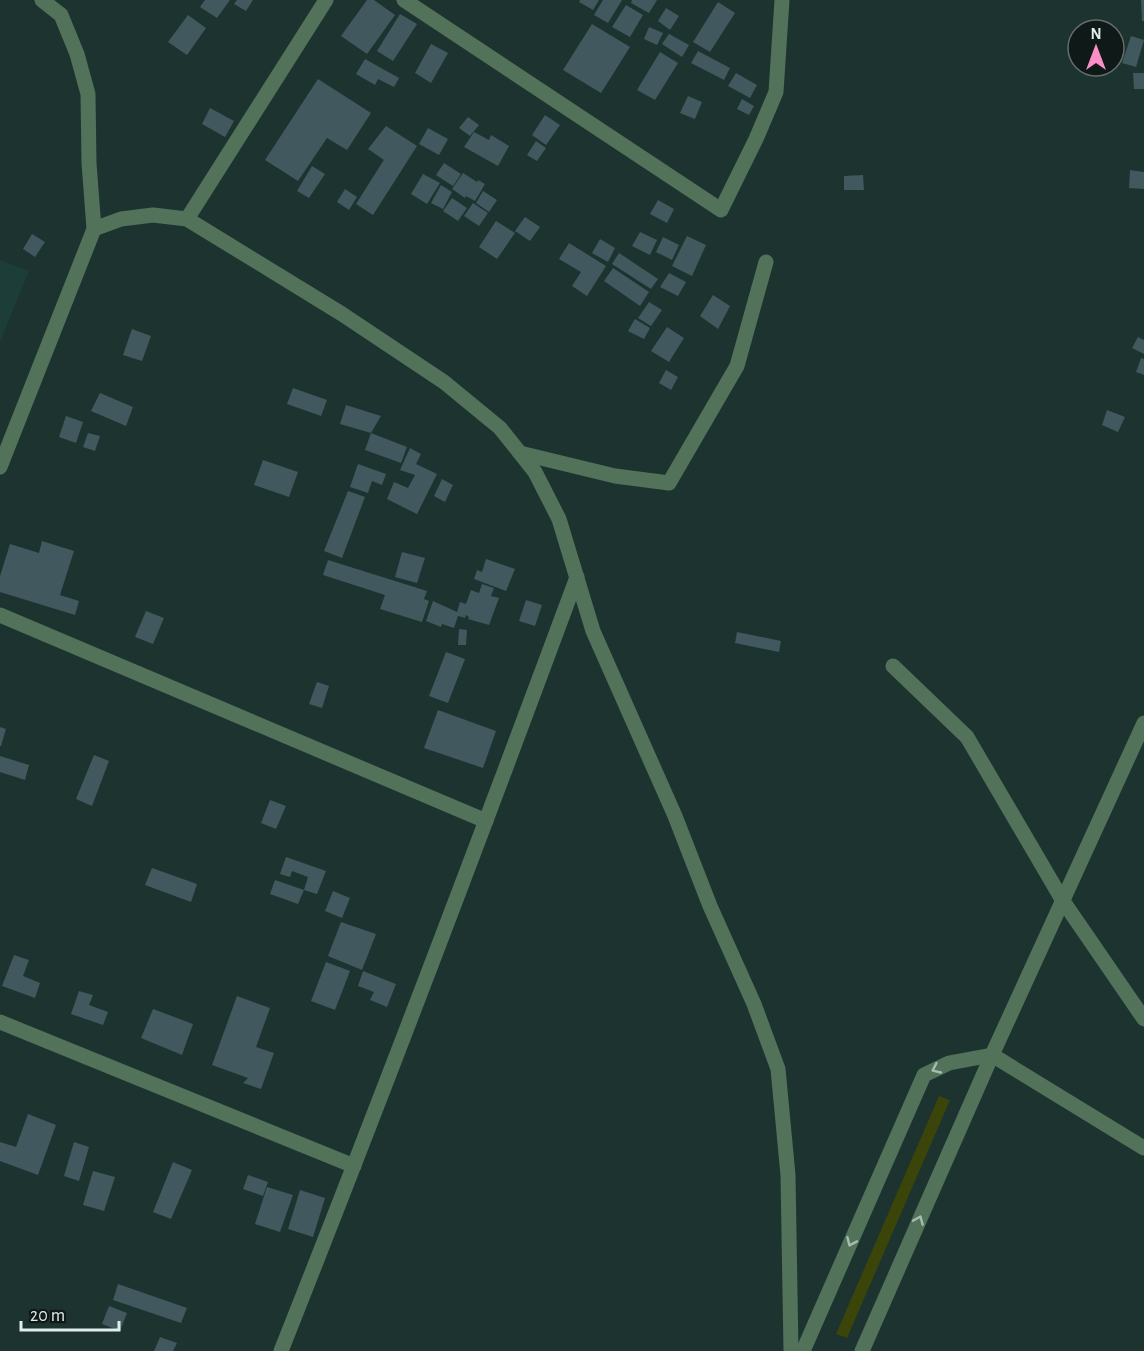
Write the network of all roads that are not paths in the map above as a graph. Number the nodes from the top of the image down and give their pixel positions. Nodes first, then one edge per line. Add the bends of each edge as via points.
1 (42, 0) edge
2 (326, 0) edge
3 (404, 0) edge
4 (782, 0) edge
5 (187, 219) junction
6 (94, 228) junction
7 (766, 262) dead end
8 (520, 453) junction
9 (0, 467) edge
10 (577, 578) junction
11 (0, 615) edge
12 (893, 666) dead end
13 (1144, 723) edge
14 (1140, 751) edge
15 (486, 821) junction
16 (1063, 901) junction
17 (1144, 1019) edge
18 (0, 1022) edge
19 (992, 1055) junction
20 (1144, 1148) edge
21 (354, 1166) junction
22 (281, 1351) edge
23 (791, 1351) edge
24 (803, 1351) edge
25 (862, 1351) edge

1 - 6 street via 61,15 88,94
2 - 5 street
3 - 4 street via 721,210 776,92
5 - 6 street via 153,215
5 - 8 street via 444,382 500,428
6 - 9 street
7 - 8 street via 737,366 669,483 615,476
8 - 10 street via 535,472 559,519
10 - 15 street
10 - 23 street via 593,631 675,816 778,1069 788,1175
11 - 15 street
12 - 16 street via 967,737
13 - 14 street
14 - 16 street
15 - 21 street
16 - 17 street
16 - 19 street
18 - 21 street
19 - 20 street
19 -> 24 street via 949,1063 924,1074
25 -> 19 street
21 - 22 street

